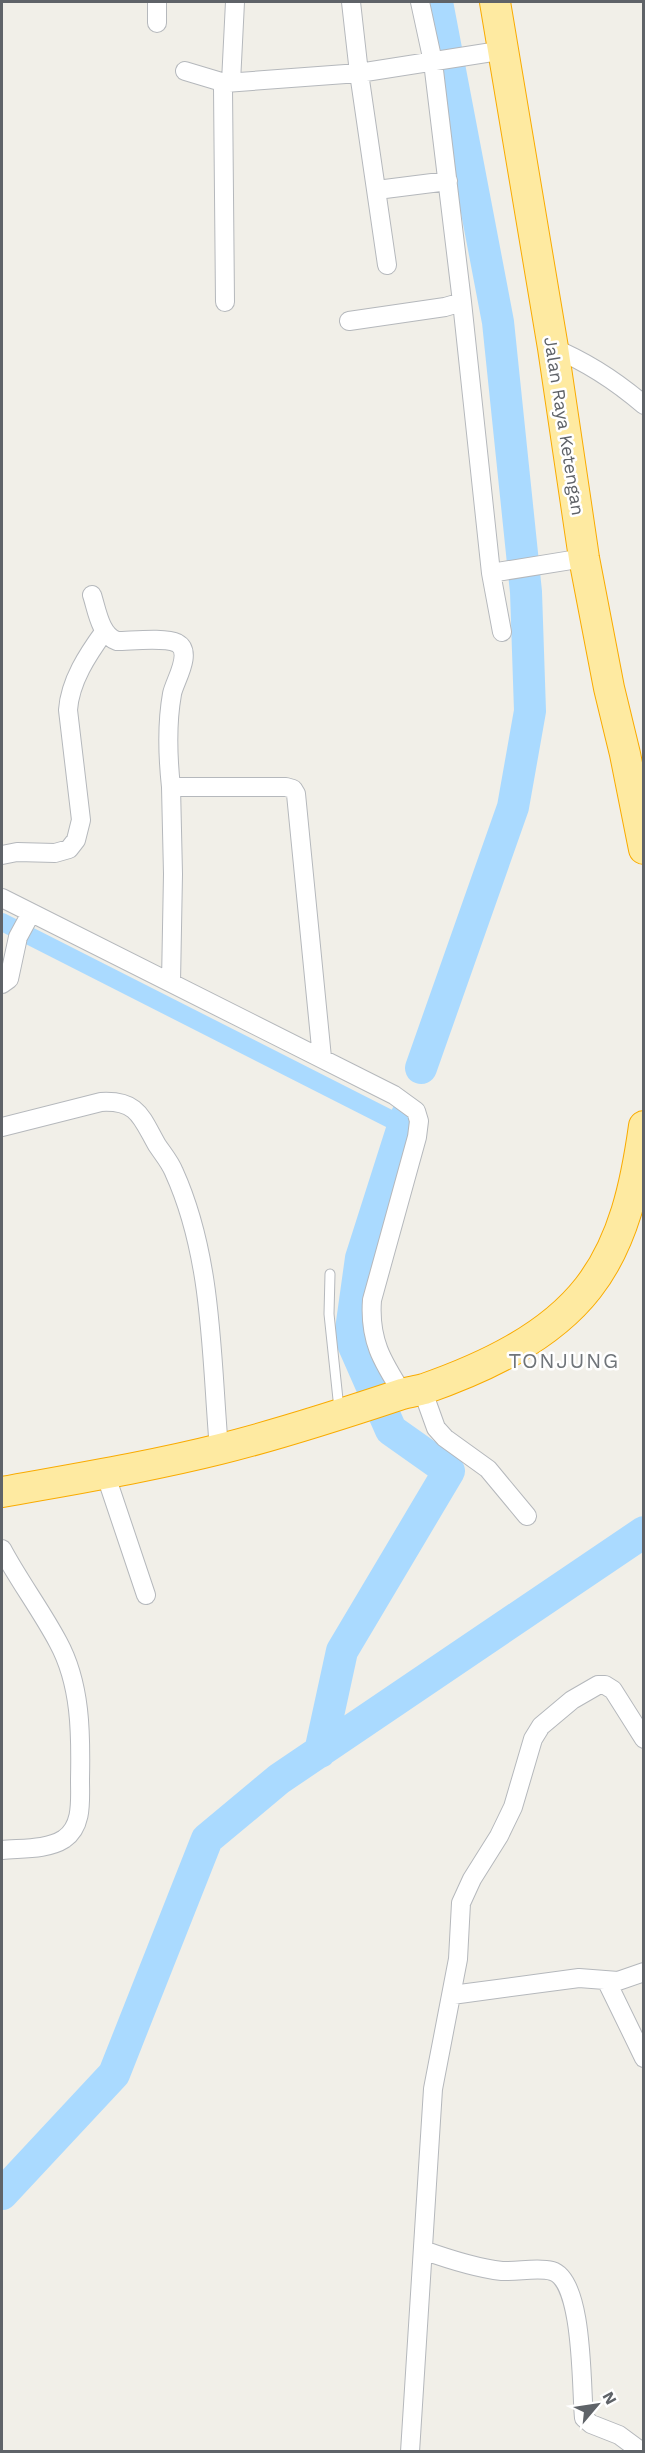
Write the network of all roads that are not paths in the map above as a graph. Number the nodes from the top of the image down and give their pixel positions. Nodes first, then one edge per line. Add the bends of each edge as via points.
1 (157, 2) edge
2 (235, 2) edge
3 (351, 2) edge
4 (420, 2) edge
5 (495, 2) edge
6 (157, 23) dead end
7 (505, 50) junction
8 (436, 61) junction
9 (185, 71) dead end
10 (359, 73) junction
11 (228, 82) junction
12 (448, 181) junction
13 (376, 190) junction
14 (387, 265) dead end
15 (225, 302) dead end
16 (462, 302) junction
17 (349, 321) dead end
18 (553, 348) junction
19 (644, 405) edge
20 (584, 558) junction
21 (491, 573) junction
22 (92, 595) dead end
23 (105, 632) junction
24 (502, 632) dead end
25 (634, 754) edge
26 (171, 787) junction
27 (644, 849) edge
28 (2, 855) edge
29 (2, 898) edge
30 (29, 916) junction
31 (171, 982) junction
32 (2, 984) edge
33 (322, 1058) junction
34 (644, 1126) edge
35 (2, 1127) edge
36 (330, 1274) dead end
37 (406, 1394) junction
38 (349, 1412) junction
39 (219, 1449) junction
40 (105, 1473) junction
41 (2, 1492) edge
42 (527, 1516) dead end
43 (2, 1549) edge
44 (146, 1595) dead end
45 (644, 1739) edge
46 (2, 1851) edge
47 (644, 1972) edge
48 (607, 1982) junction
49 (452, 1995) junction
50 (644, 2058) edge
51 (423, 2250) junction
52 (410, 2451) edge
53 (642, 2451) edge

1 - 6 street
2 - 11 street
3 - 10 street
4 - 8 street
5 - 7 highway, Jalan Raya Ketengan
7 - 8 street
7 - 18 highway, Jalan Raya Ketengan
8 - 10 street
8 - 12 street
9 - 11 street
10 - 11 street
10 - 13 street
11 - 15 street via 223,88
12 - 13 street
12 - 16 street
13 - 14 street
16 - 17 street
16 - 21 street
18 - 19 street via 598,371
18 - 20 highway, Jalan Raya Ketengan
20 - 21 street
20 - 25 highway, Jalan Raya Ketengan via 609,688
21 - 24 street
22 - 23 street
23 - 26 street via 117,641 164,641 182,648 184,661 171,695
23 - 28 street via 88,654 69,696 81,820 76,840 69,849 55,853
25 - 27 highway, Jalan Raya Ketengan
26 - 31 street
26 - 33 street via 286,787 296,794
29 - 30 street
30 - 31 street
30 - 32 street via 18,937 9,979
31 - 33 street
33 - 37 street via 409,1105 419,1120 372,1300 370,1323 383,1364
34 - 37 highway via 621,1228 587,1289 558,1320 523,1344 473,1369
35 - 39 street via 117,1101 128,1104 146,1125 173,1171 204,1274
36 - 38 lane via 329,1314
37 - 38 highway
37 - 42 street via 445,1438 488,1470
38 - 39 highway
39 - 40 highway
40 - 41 highway
40 - 44 street
43 - 46 street via 59,1643 75,1687 81,1732 76,1826 63,1839 44,1846
45 - 49 street via 613,1690 605,1684 572,1700 541,1726 533,1739 513,1807 462,1903
47 - 48 street
48 - 49 street via 579,1978
48 - 50 street
49 - 51 street via 433,2089
51 - 52 street
51 - 53 street via 486,2269 542,2270 561,2275 574,2301 585,2422 619,2435

